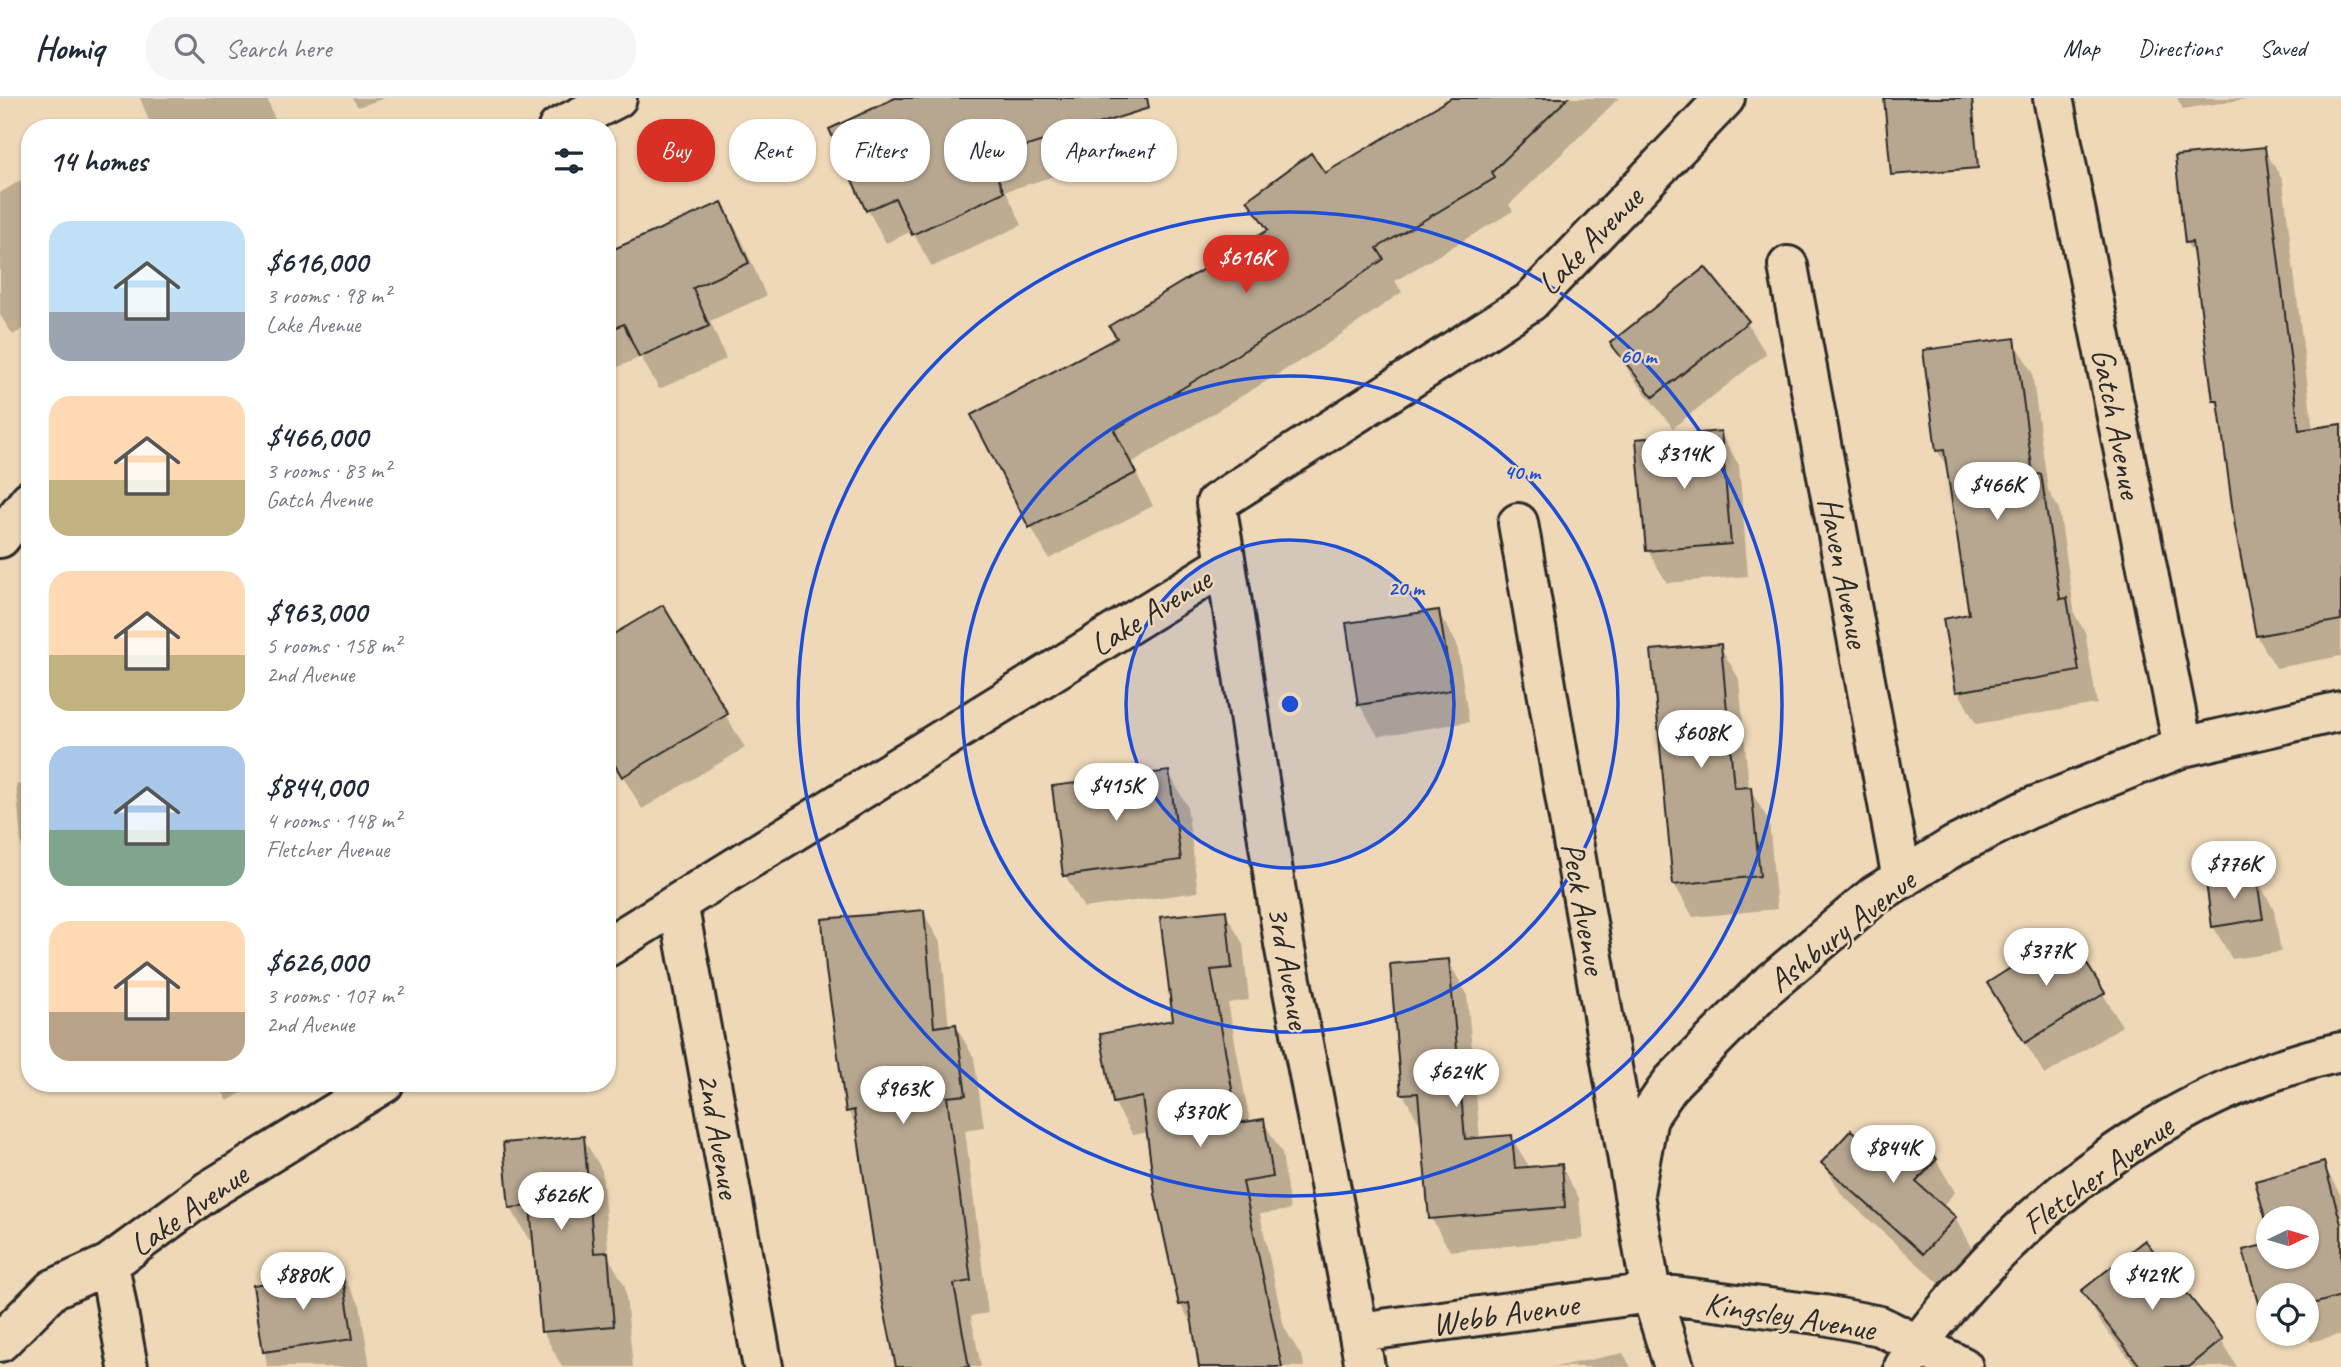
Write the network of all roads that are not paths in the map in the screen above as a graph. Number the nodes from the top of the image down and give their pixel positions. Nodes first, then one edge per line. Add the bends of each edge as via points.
1 (617, 98) edge
2 (1725, 98) edge
3 (2053, 98) edge
4 (576, 119) edge
5 (1788, 266) dead end
6 (21, 511) edge
7 (1518, 523) dead end
8 (0, 538) edge
9 (1226, 564) junction
10 (2341, 710) edge
11 (2183, 747) junction
12 (1902, 878) junction
13 (678, 903) junction
14 (616, 941) edge
15 (2341, 1052) edge
16 (369, 1092) edge
17 (1634, 1193) junction
18 (109, 1264) junction
19 (1651, 1293) junction
20 (0, 1342) edge
21 (1362, 1350) edge
22 (1911, 1355) edge
23 (128, 1367) edge
24 (763, 1367) edge
25 (1674, 1367) edge
26 (1963, 1367) edge

1 - 4 street
2 - 9 street, Lake Avenue via 1530,302 1216,503
3 - 11 street, Gatch Avenue
5 - 12 street, Haven Avenue
6 - 8 street
7 - 17 street, Peck Avenue
9 - 13 street, Lake Avenue
9 - 21 street, 3rd Avenue via 1284,944
10 - 11 street, Ashbury Avenue
11 - 12 street, Ashbury Avenue via 2028,809
12 - 17 street, Ashbury Avenue via 1875,895 1764,989 1672,1082 1648,1117
13 - 14 street, Lake Avenue
13 - 24 street, 2nd Avenue
15 - 22 street, Fletcher Avenue via 2260,1077 2191,1108 2124,1146 2063,1191 2006,1242
16 - 18 street, Lake Avenue via 208,1191
17 - 19 street, Peck Avenue
18 - 20 street, Lake Avenue via 53,1289
18 - 23 street
19 - 21 street, Webb Avenue
19 - 22 street, Kingsley Avenue via 1880,1326
19 - 25 street
22 - 26 street, Kingsley Avenue

